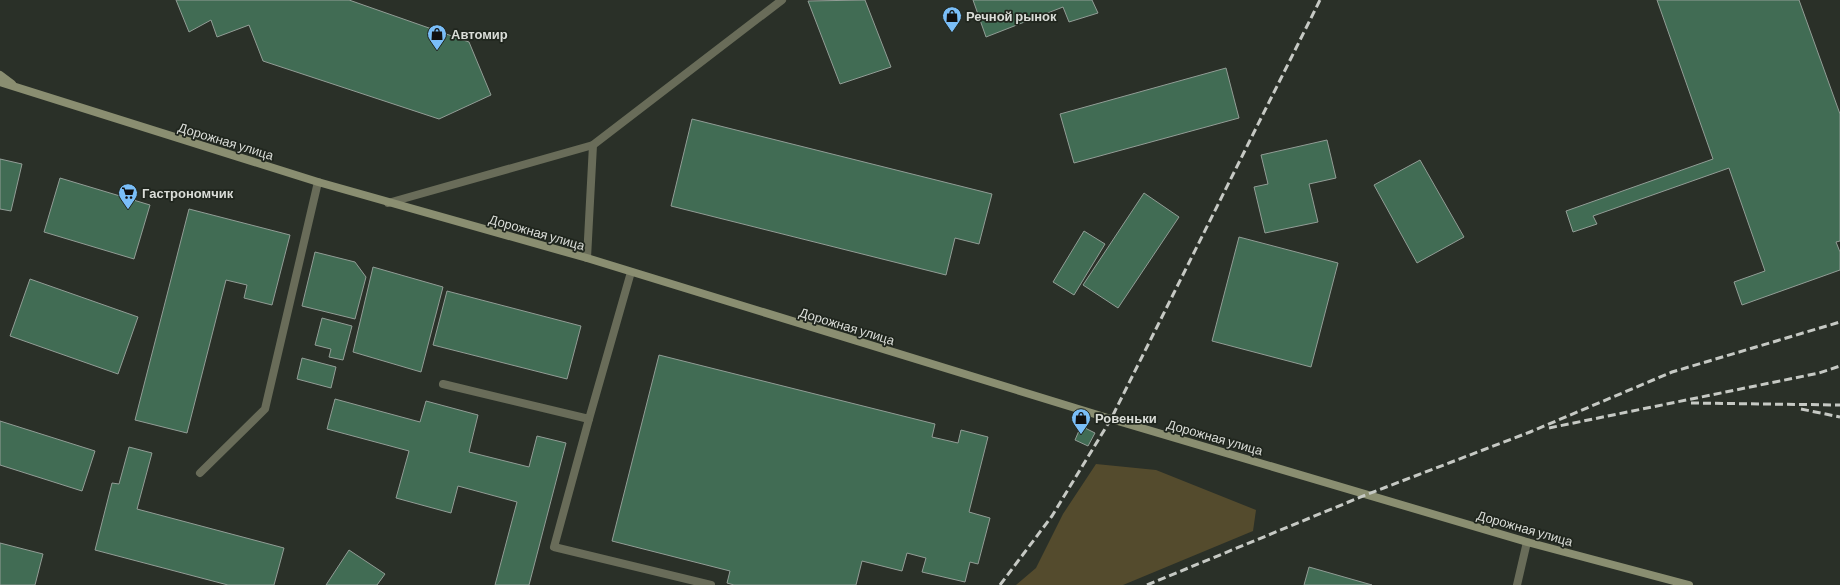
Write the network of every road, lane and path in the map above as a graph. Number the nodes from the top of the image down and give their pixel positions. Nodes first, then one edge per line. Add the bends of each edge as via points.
1 (782, 0) edge
2 (0, 75) edge
3 (0, 82) edge
4 (15, 87) junction
5 (593, 145) junction
6 (318, 182) junction
7 (388, 203) junction
8 (587, 258) junction
9 (631, 272) junction
10 (443, 384) dead end
11 (589, 419) junction
12 (200, 473) dead end
13 (1527, 542) junction
14 (711, 585) edge
15 (1517, 585) edge
16 (1690, 585) edge

1 - 5 lane
2 - 4 street
3 - 4 street, Дорожная улица
4 - 6 street, Дорожная улица
5 - 7 lane
5 - 8 lane
6 - 7 street, Дорожная улица
6 - 12 lane via 265,409
7 - 8 street, Дорожная улица
8 - 9 street, Дорожная улица
9 - 11 lane
9 - 13 street, Дорожная улица via 1111,419
10 - 11 lane
11 - 14 lane via 554,547
13 - 15 lane
13 - 16 street, Дорожная улица

